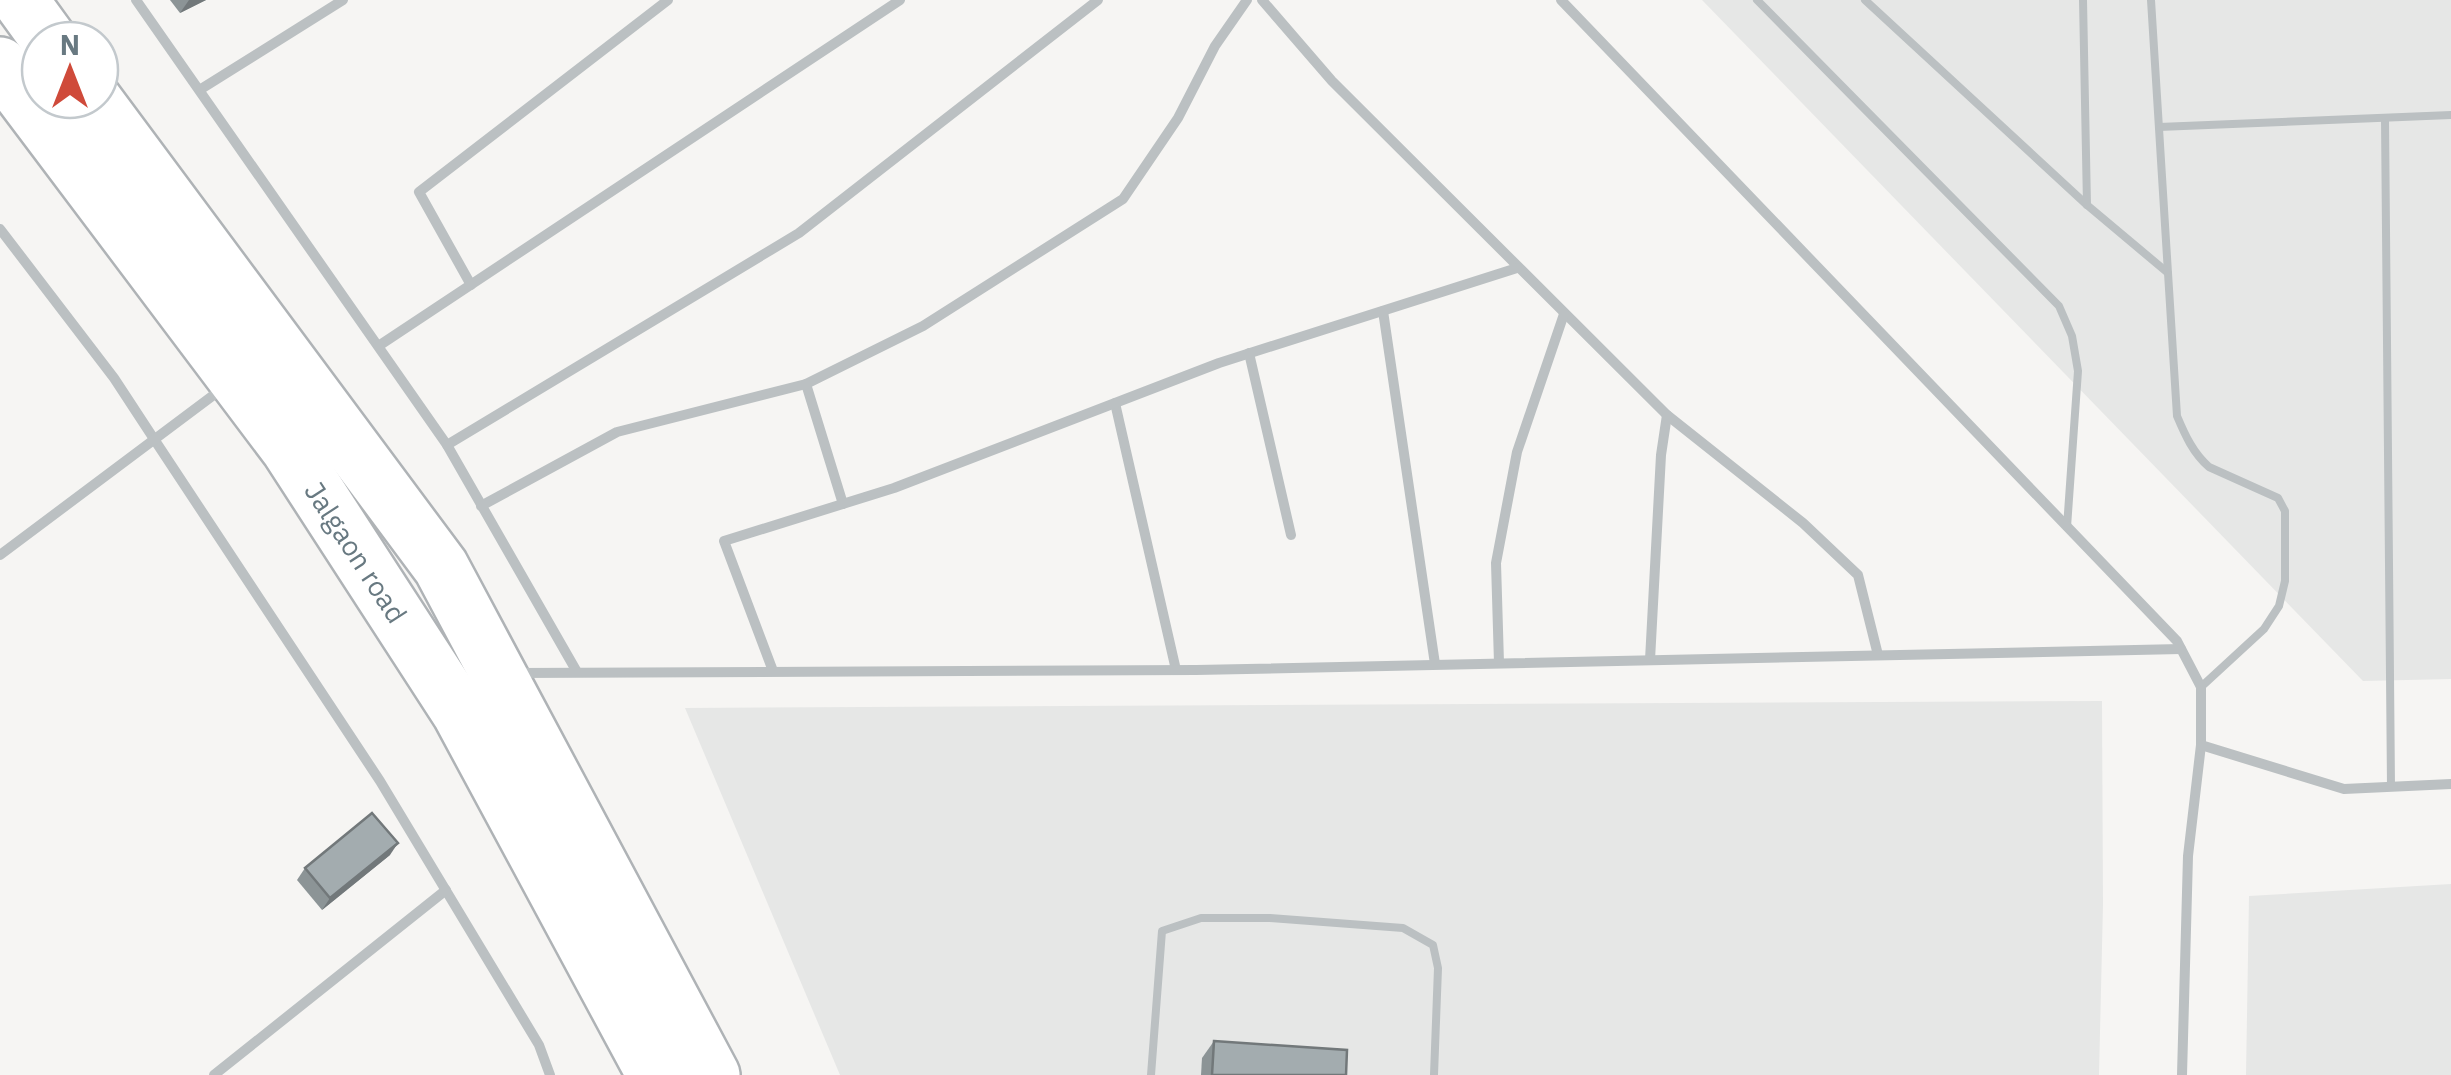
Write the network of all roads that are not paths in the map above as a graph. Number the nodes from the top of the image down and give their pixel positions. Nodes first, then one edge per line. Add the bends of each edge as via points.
1 (136, 0) edge
2 (320, 0) edge
3 (343, 0) edge
4 (668, 0) edge
5 (900, 0) edge
6 (1098, 0) edge
7 (1247, 0) edge
8 (1262, 0) edge
9 (1561, 0) edge
10 (1757, 0) edge
11 (1865, 0) edge
12 (2083, 0) edge
13 (2152, 0) edge
14 (326, 12) junction
15 (0, 64) edge
16 (201, 89) junction
17 (2451, 115) edge
18 (2385, 119) junction
19 (109, 120) edge
20 (2159, 127) junction
21 (2087, 205) junction
22 (0, 229) edge
23 (1517, 268) junction
24 (2168, 273) junction
25 (470, 285) junction
26 (1383, 311) junction
27 (1564, 314) junction
28 (380, 345) junction
29 (1249, 353) junction
30 (236, 378) junction
31 (806, 384) junction
32 (1115, 403) junction
33 (1668, 415) junction
34 (154, 438) junction
35 (446, 444) junction
36 (843, 504) junction
37 (482, 506) junction
38 (2067, 527) junction
39 (1291, 535) dead end
40 (0, 555) edge
41 (2181, 649) junction
42 (1878, 655) junction
43 (1650, 660) junction
44 (1499, 663) junction
45 (1436, 664) junction
46 (1176, 670) junction
47 (773, 671) junction
48 (576, 672) junction
49 (471, 680) junction
50 (2201, 687) junction
51 (2201, 745) junction
52 (2451, 784) edge
53 (2391, 787) junction
54 (446, 890) junction
55 (214, 1075) edge
56 (550, 1075) edge
57 (654, 1075) edge
58 (712, 1075) edge
59 (1151, 1075) edge
60 (1434, 1075) edge
61 (2182, 1075) edge

1 - 16 street
2 - 14 street
3 - 14 street
4 - 25 street via 419,192
5 - 25 street
6 - 35 street via 799,233
7 - 31 street via 1123,199 923,326
8 - 23 street
9 - 38 street
10 - 38 lane via 2059,306 2078,371
11 - 21 lane
12 - 21 lane
13 - 20 lane
14 - 16 street
15 - 30 highway, Jalgaon road
16 - 28 street
17 - 18 lane
18 - 20 lane
18 - 53 lane
19 - 49 highway, Jalgaon road via 441,567
20 - 24 lane
21 - 24 lane
22 - 34 street
23 - 26 street
23 - 27 street
24 - 50 lane via 2177,416 2185,435 2209,467 2278,498 2285,510 2279,606 2264,629
25 - 28 street
26 - 29 street
26 - 45 street
27 - 33 street
27 - 44 street via 1517,452 1496,563
28 - 35 street
29 - 32 street
29 - 39 street
30 - 34 street
30 - 49 highway, Jalgaon road
31 - 36 street
31 - 37 street via 617,432
32 - 36 street
32 - 46 street
33 - 42 street via 1858,576
33 - 43 street via 1660,455
34 - 40 street
34 - 54 street
35 - 37 street
36 - 47 street via 724,541
37 - 48 street
38 - 41 street
41 - 42 street
41 - 50 street
42 - 43 street
43 - 44 street
44 - 45 street
45 - 46 street
46 - 47 street
47 - 48 street
48 - 49 street
49 - 57 highway, Jalgaon road
49 - 58 highway, Jalgaon road
50 - 51 street
51 - 53 street via 2344,788
51 - 61 street via 2188,856
52 - 53 street
54 - 55 street
54 - 56 street via 539,1045
59 - 60 lane via 1162,931 1201,918 1403,928 1433,945

